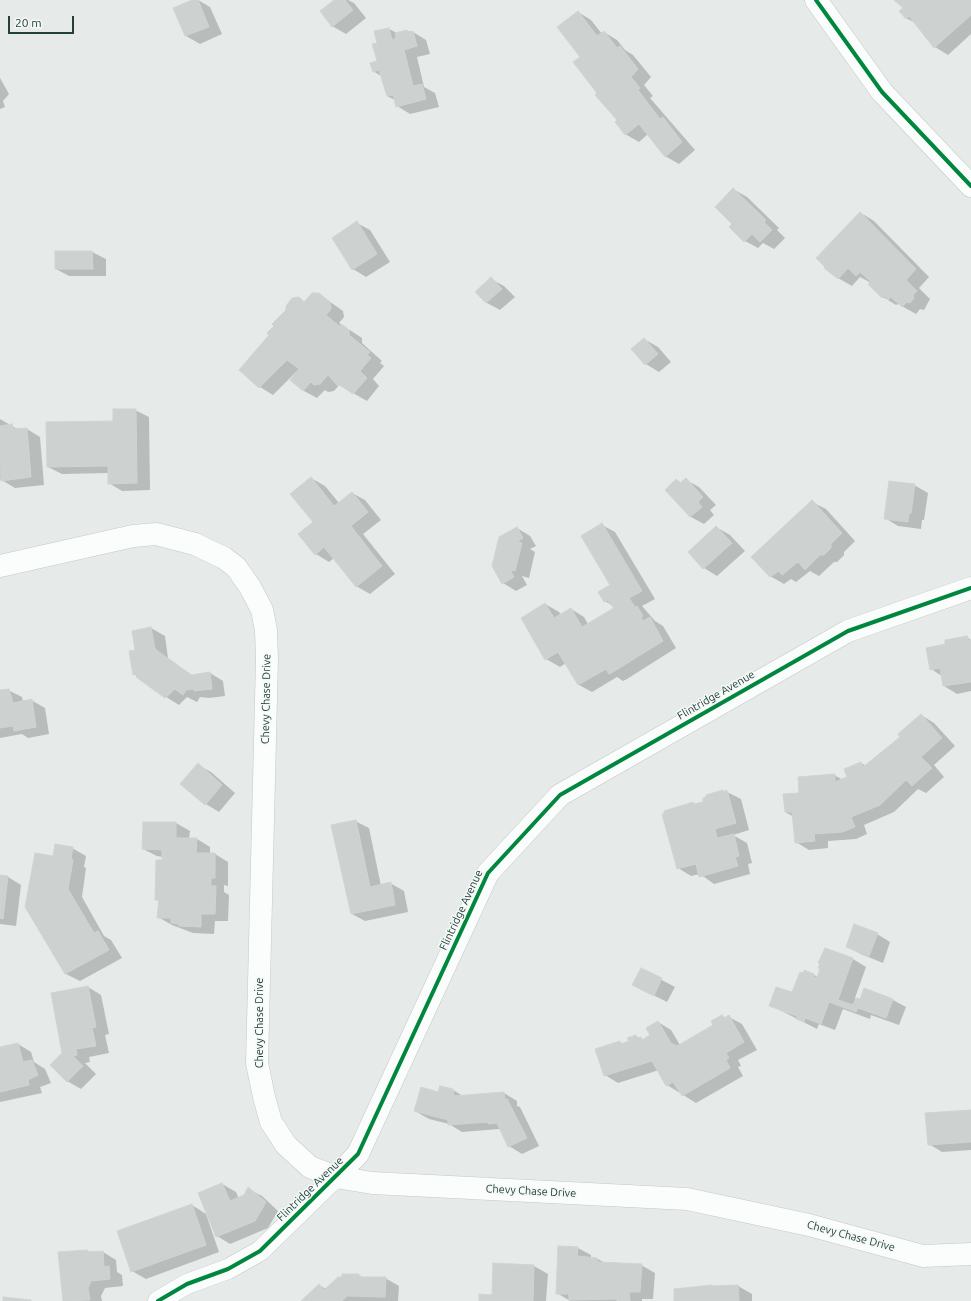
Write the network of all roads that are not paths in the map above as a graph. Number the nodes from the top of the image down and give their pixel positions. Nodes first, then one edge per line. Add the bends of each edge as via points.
1 (816, 0) edge
2 (971, 186) edge
3 (0, 566) edge
4 (971, 588) edge
5 (336, 1177) junction
6 (971, 1254) edge
7 (158, 1301) edge

1 - 2 main road via 882,92
3 - 5 main road, Chevy Chase Drive via 133,536 156,534 195,544 224,558 236,567 259,604 266,630 267,659 257,1063 272,1122 286,1145 310,1167
4 - 5 main road, Flintridge Avenue via 848,631 560,795 488,873 358,1154
5 - 6 main road, Chevy Chase Drive via 372,1183 687,1199 809,1225 923,1256
5 - 7 street, Flintridge Avenue via 260,1251 228,1269 187,1284

